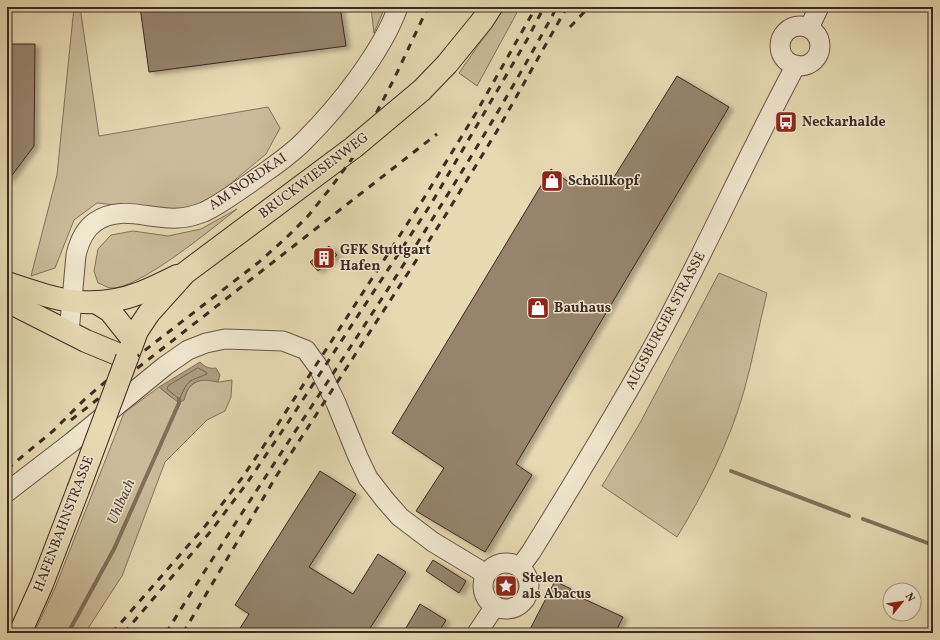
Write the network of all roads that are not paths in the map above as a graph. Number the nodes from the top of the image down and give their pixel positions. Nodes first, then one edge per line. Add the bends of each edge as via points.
1 (398, 7) edge
2 (491, 7) edge
3 (819, 7) edge
4 (809, 28) junction
5 (796, 65) junction
6 (185, 273) junction
7 (7, 283) edge
8 (7, 301) edge
9 (72, 302) junction
10 (96, 303) junction
11 (69, 333) junction
12 (130, 349) junction
13 (7, 492) edge
14 (520, 567) junction
15 (486, 574) junction
16 (495, 606) junction
17 (20, 633) edge
18 (477, 633) edge

1 - 9 street, AM NORDKAI via 383,38 349,90 304,141 283,159 216,206 195,215 170,218 114,213 100,219 86,230 76,255
2 - 6 main road, BRUCKWIESENWEG, bridge via 447,64 422,90 354,147
3 - 4 street
4 - 5 street via 816,33 820,48 812,62
4 - 5 street via 796,26 784,33 781,39 780,48 783,56 788,62
5 - 14 street, AUGSBURGER STRASSE via 659,335 611,422
6 - 10 main road via 141,293
6 - 12 main road, BRUCKWIESENWEG via 149,313 137,331
7 - 9 main road
8 - 11 main road
9 - 10 main road
9 - 11 street, AM NORDKAI
10 - 12 main road via 110,311
11 - 12 main road
12 - 17 main road, HAFENBAHNSTRASSE, bridge via 42,584
13 - 15 street, HAFENBAHNSTRASSE via 188,350 225,339 283,341 306,350 319,368 368,478 385,500 400,517 433,542
14 - 15 street via 501,564
14 - 16 street via 529,582 526,598 520,605 512,608
15 - 16 street via 484,593 488,601
16 - 18 street

